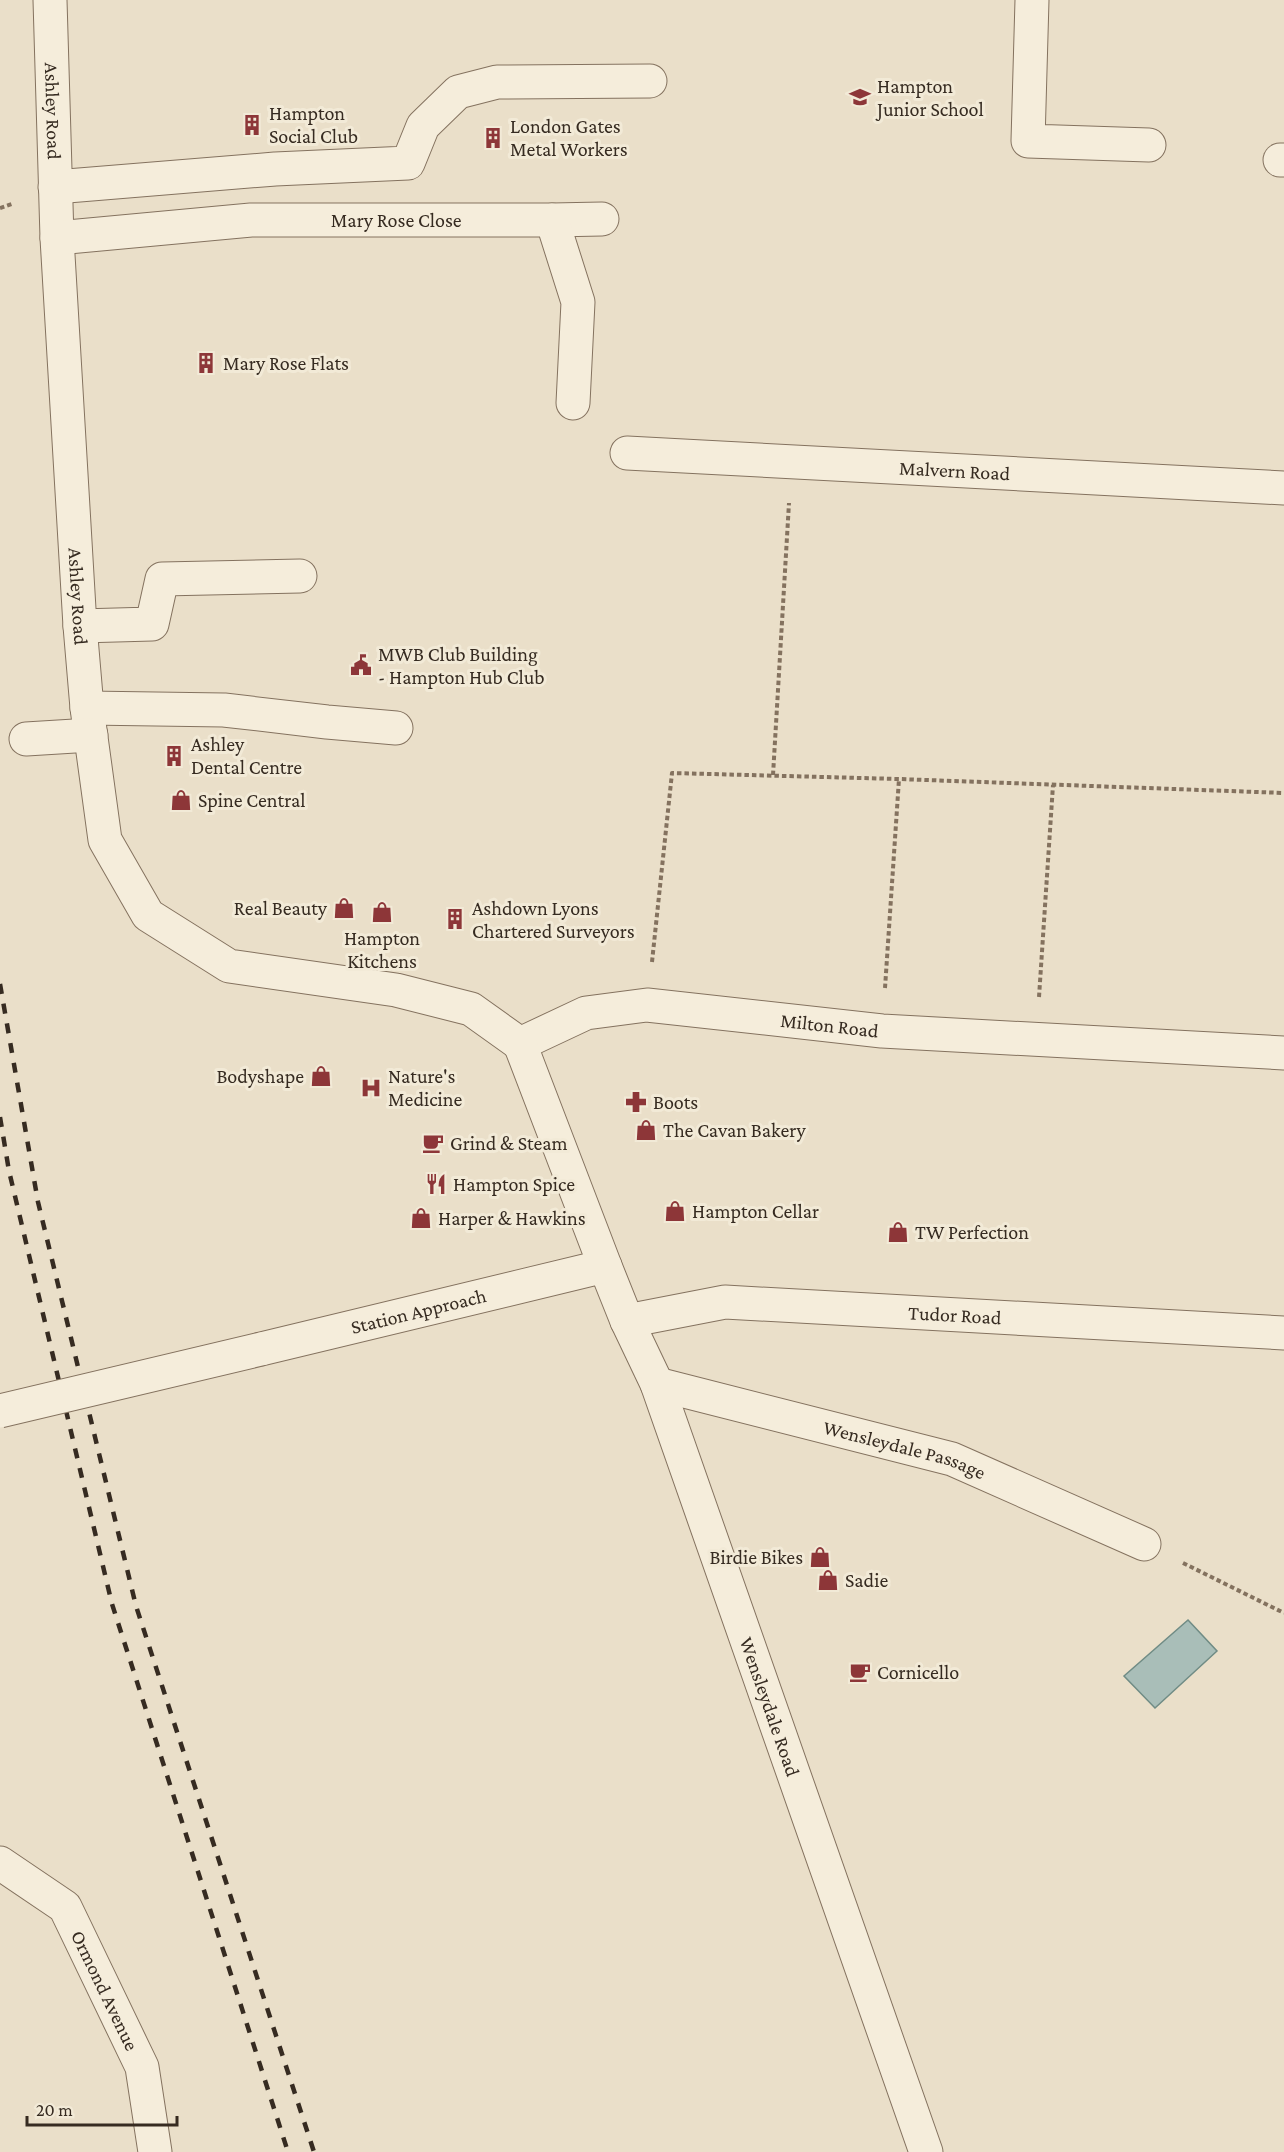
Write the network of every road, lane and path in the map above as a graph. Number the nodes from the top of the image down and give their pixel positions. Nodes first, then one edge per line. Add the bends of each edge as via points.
1 (50, 0) edge
2 (1032, 0) edge
3 (650, 81) dead end
4 (1149, 145) dead end
5 (55, 187) junction
6 (602, 219) dead end
7 (552, 220) junction
8 (57, 238) junction
9 (573, 403) dead end
10 (627, 453) dead end
11 (791, 462) junction
12 (1284, 488) edge
13 (300, 576) dead end
14 (80, 626) junction
15 (89, 721) junction
16 (396, 728) dead end
17 (26, 738) dead end
18 (773, 775) junction
19 (899, 778) junction
20 (1053, 785) junction
21 (1284, 793) edge
22 (647, 1005) junction
23 (882, 1031) junction
24 (1036, 1040) junction
25 (520, 1044) junction
26 (1284, 1053) edge
27 (605, 1266) junction
28 (627, 1321) junction
29 (1284, 1333) edge
30 (657, 1383) junction
31 (0, 1411) edge
32 (1144, 1544) joint
33 (1284, 1613) edge
34 (0, 1863) edge
35 (155, 2152) edge
36 (926, 2152) edge

1 - 5 street, Ashley Road
2 - 4 street via 1028,141
3 - 5 street via 497,82 458,92 423,126 408,163 275,169
5 - 8 street, Ashley Road
6 - 7 street, Mary Rose Close
7 - 8 street, Mary Rose Close via 251,220
7 - 9 street via 578,302
8 - 14 street, Ashley Road
10 - 11 street, Malvern Road
11 - 12 street, Malvern Road
11 - 18 path
13 - 14 street via 162,579 152,624
14 - 15 street, Ashley Road
15 - 16 street via 224,710
15 - 17 street
15 - 25 street, Ashley Road via 105,840 148,915 230,966 396,990 471,1009
18 - 19 path
18 - 22 path via 672,773
19 - 20 path
19 - 23 path
20 - 21 path
20 - 24 path
22 - 23 street, Milton Road
22 - 25 street, Milton Road via 586,1013
23 - 24 street, Milton Road
24 - 26 street, Milton Road
25 - 27 street
27 - 28 street, Wensleydale Road
27 - 31 street, Station Approach, bridge
28 - 29 street, Tudor Road via 725,1302
28 - 30 street, Wensleydale Road
30 - 32 street, Wensleydale Passage via 952,1459
30 - 36 street, Wensleydale Road
32 - 33 path
34 - 35 street, Ormond Avenue via 65,1907 142,2067

